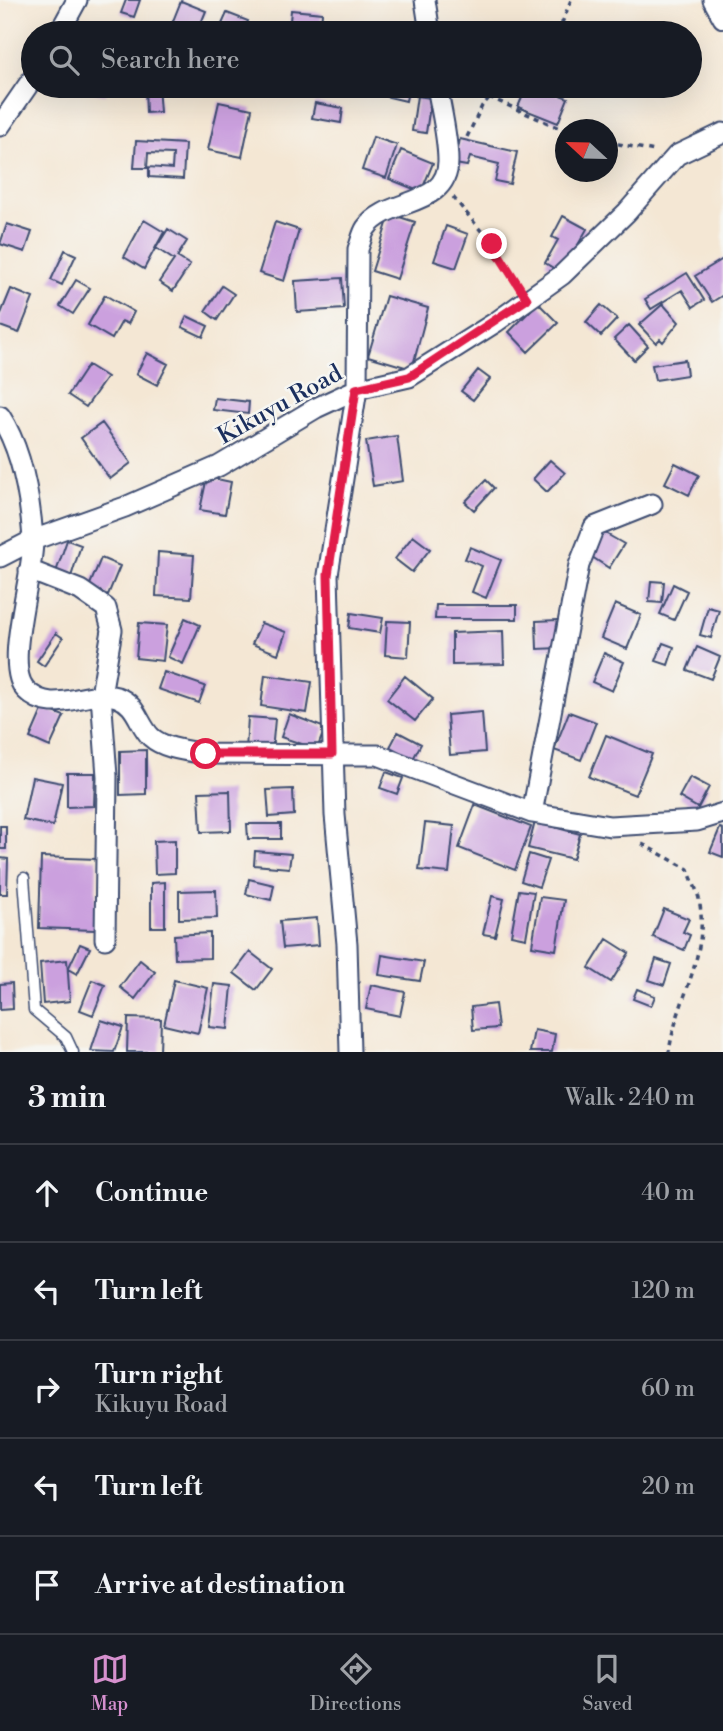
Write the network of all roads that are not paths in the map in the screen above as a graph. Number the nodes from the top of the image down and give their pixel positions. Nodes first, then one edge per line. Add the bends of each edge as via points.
1 (77, 0) edge
2 (425, 0) edge
3 (713, 0) edge
4 (723, 18) edge
5 (66, 21) edge
6 (428, 21) edge
7 (21, 95) edge
8 (439, 98) edge
9 (0, 126) edge
10 (723, 134) edge
11 (356, 389) junction
12 (0, 416) edge
13 (652, 504) dead end
14 (33, 540) junction
15 (0, 557) edge
16 (29, 570) junction
17 (101, 695) junction
18 (332, 754) junction
19 (532, 813) junction
20 (723, 813) edge
21 (24, 878) dead end
22 (105, 939) dead end
23 (73, 1052) edge
24 (350, 1052) edge

1 - 5 street
2 - 6 street
3 - 4 street
7 - 9 street
8 - 11 street via 448,162 445,178 436,191 379,215 365,229 358,248
10 - 11 street, Kikuyu Road via 677,155 562,275 409,377
11 - 14 street, Kikuyu Road via 219,466 125,508
11 - 18 street via 328,575
12 - 14 street via 20,462
13 - 19 street via 594,527 579,565
14 - 15 street, Kikuyu Road
14 - 16 street
16 - 17 street via 80,590 106,608 112,630
16 - 17 street via 18,645 18,673 25,690 47,701 67,703
17 - 18 street via 123,700 151,737 186,751
17 - 22 street via 107,776
18 - 19 street via 377,755
18 - 24 street via 347,944
19 - 20 street via 610,826 697,821
21 - 23 lane via 34,1010 66,1037

